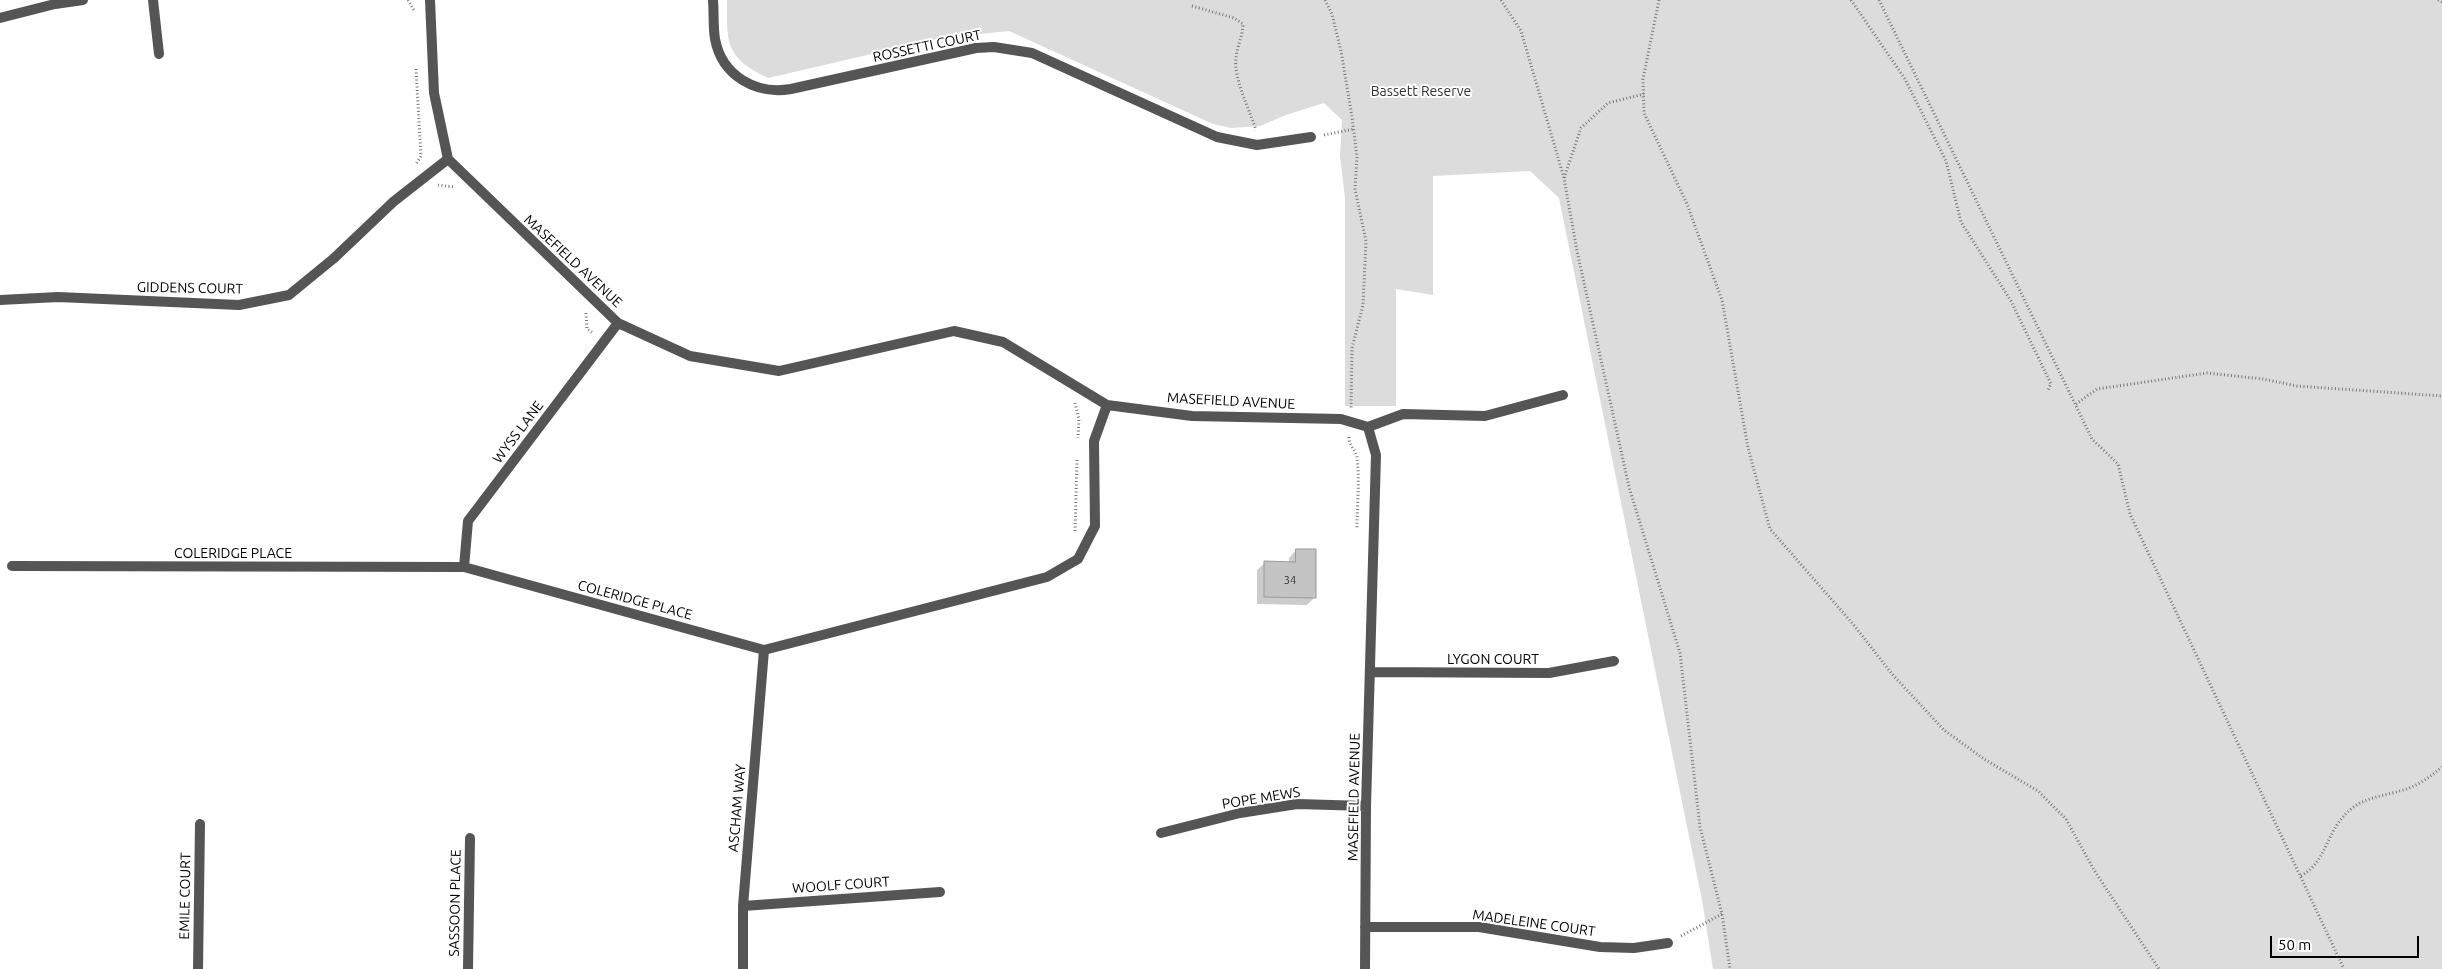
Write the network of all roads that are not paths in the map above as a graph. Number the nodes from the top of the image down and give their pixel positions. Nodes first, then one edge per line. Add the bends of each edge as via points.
1 (83, 0) edge
2 (153, 0) edge
3 (430, 0) edge
4 (713, 0) edge
5 (0, 18) edge
6 (159, 54) dead end
7 (1311, 137) road end
8 (448, 158) junction
9 (0, 300) edge
10 (618, 323) junction
11 (1563, 395) dead end
12 (1107, 405) junction
13 (1368, 427) junction
14 (12, 566) dead end
15 (464, 567) junction
16 (764, 650) junction
17 (1614, 661) dead end
18 (1371, 672) junction
19 (1366, 806) junction
20 (200, 824) dead end
21 (1161, 833) dead end
22 (470, 838) dead end
23 (940, 892) dead end
24 (743, 906) junction
25 (1366, 927) junction
26 (1668, 943) road end
27 (198, 969) edge
28 (468, 969) edge
29 (743, 969) edge
30 (1365, 969) edge

1 - 5 street
2 - 6 street
3 - 8 street via 434,94
4 - 7 street, ROSSETTI COURT via 715,38 723,60 743,82 765,90 791,89 976,48 1012,49 1032,54 1217,137 1261,144
8 - 9 street, GIDDENS COURT via 393,202 289,295 239,305 58,297
8 - 10 street, MASEFIELD AVENUE
10 - 12 street, MASEFIELD AVENUE via 690,356 779,371 954,331 1003,342
10 - 15 street, WYSS LANE via 468,521
11 - 13 street via 1485,416 1403,414
12 - 13 street, MASEFIELD AVENUE via 1192,416 1341,419
12 - 16 street, COLERIDGE PLACE via 1094,441 1095,526 1078,559 1047,577
13 - 18 street, MASEFIELD AVENUE via 1376,455
14 - 15 street, COLERIDGE PLACE
15 - 16 street, COLERIDGE PLACE
16 - 24 street, ASCHAM WAY
17 - 18 street, LYGON COURT via 1549,673
18 - 19 street, MASEFIELD AVENUE
19 - 21 street, POPE MEWS via 1297,804
19 - 25 street, MASEFIELD AVENUE
20 - 27 street, EMILE COURT
22 - 28 street, SASSOON PLACE
23 - 24 street, WOOLF COURT
24 - 29 street, ASCHAM WAY
25 - 26 street, MADELEINE COURT via 1479,927 1600,946 1634,948
25 - 30 street, MASEFIELD AVENUE

